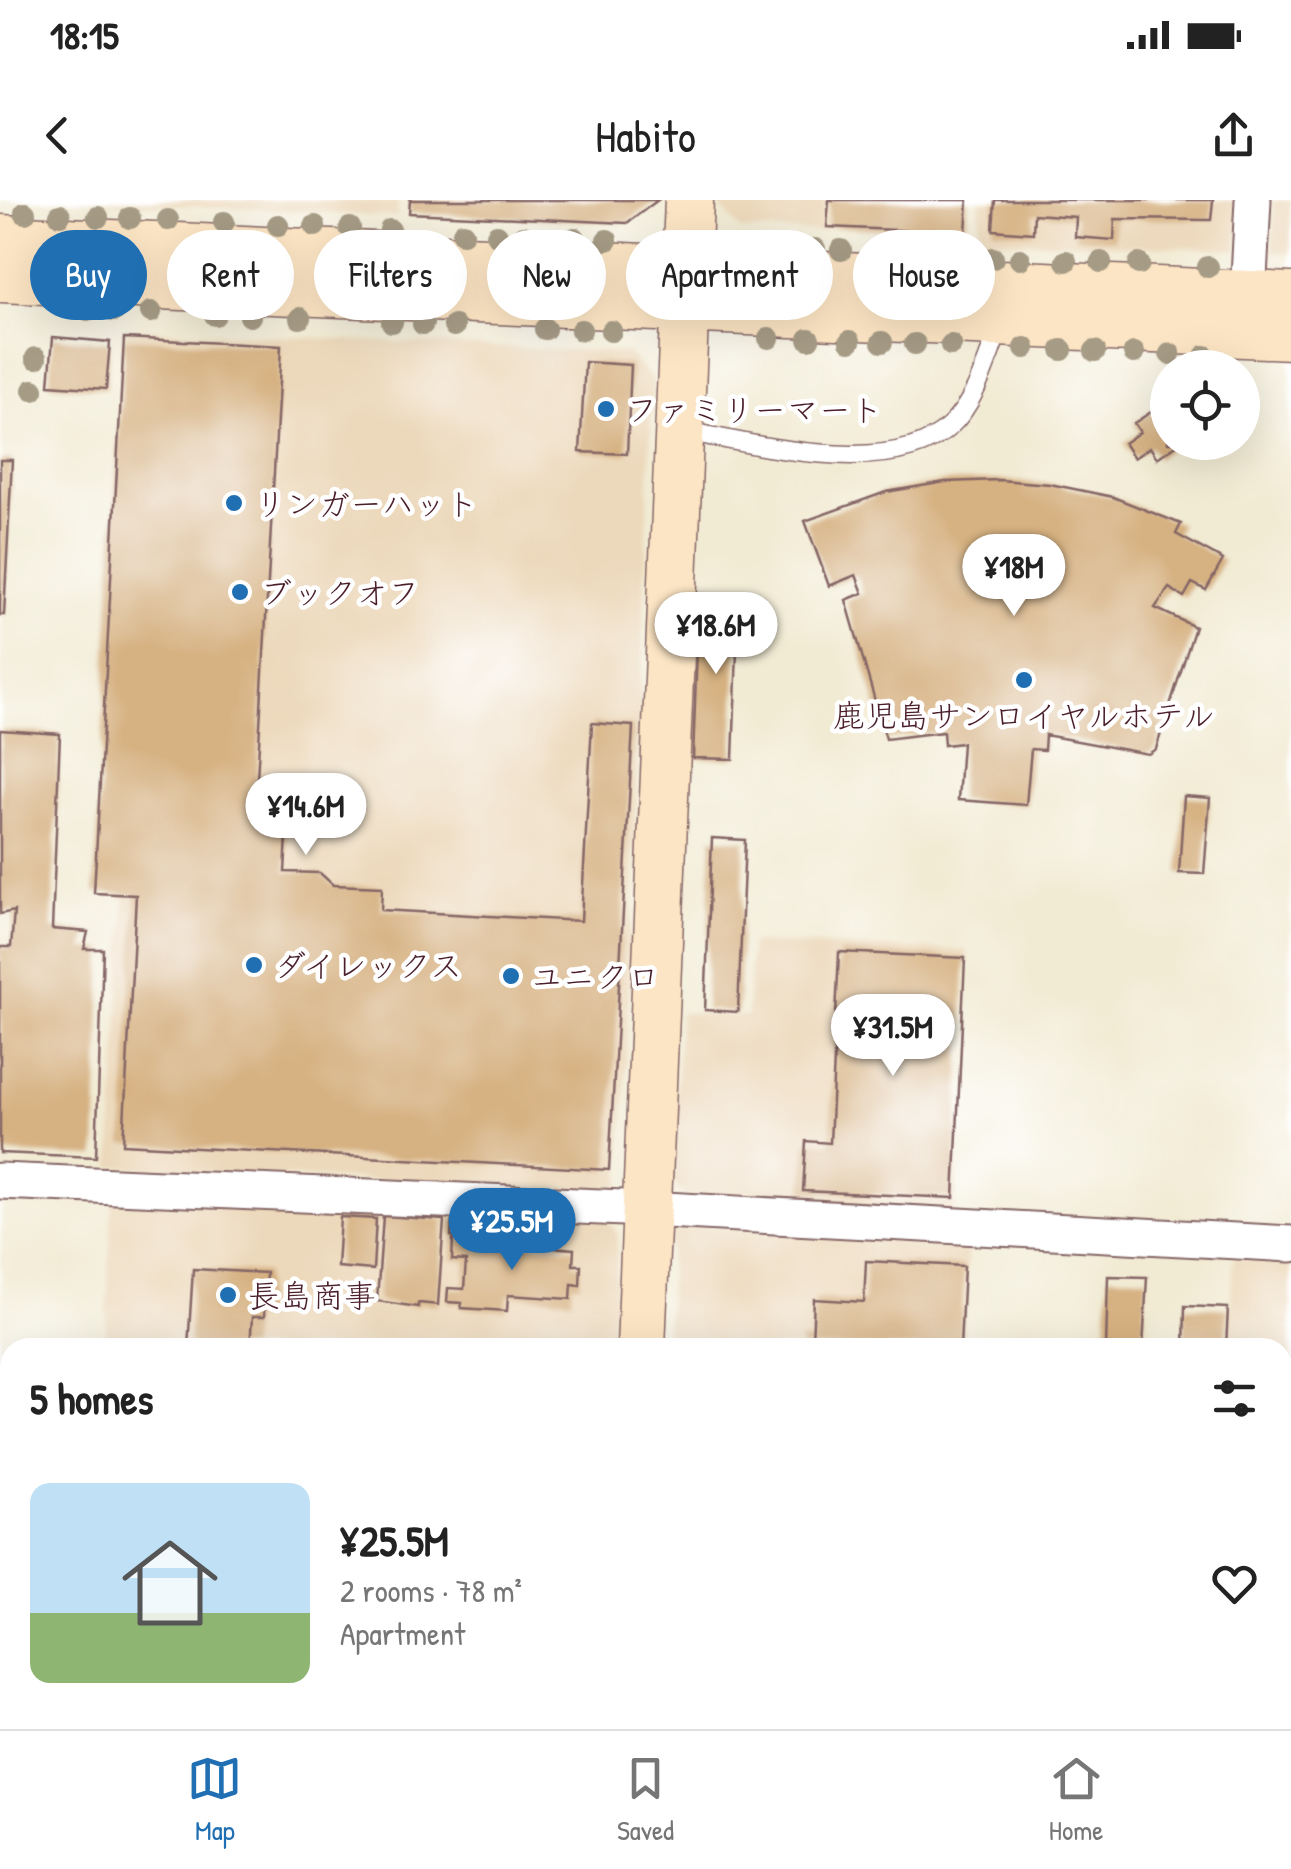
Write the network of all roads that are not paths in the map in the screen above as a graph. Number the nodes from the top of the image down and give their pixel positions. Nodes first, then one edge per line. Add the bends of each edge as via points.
1 (688, 200) edge
2 (1253, 200) edge
3 (687, 230) edge
4 (0, 239) edge
5 (167, 258) edge
6 (294, 272) edge
7 (167, 274) edge
8 (0, 278) edge
9 (626, 287) edge
10 (833, 297) edge
11 (1001, 304) junction
12 (1269, 315) edge
13 (684, 320) edge
14 (679, 430) junction
15 (0, 1181) edge
16 (647, 1209) junction
17 (1291, 1244) edge
18 (641, 1338) edge

1 - 3 street
2 - 12 street
4 - 5 street
6 - 9 street
7 - 8 street
10 - 11 street
11 - 12 street
11 - 14 lane via 972,395 950,428 910,447 822,453
13 - 14 street
14 - 16 street
15 - 16 street
16 - 17 street
16 - 18 street

